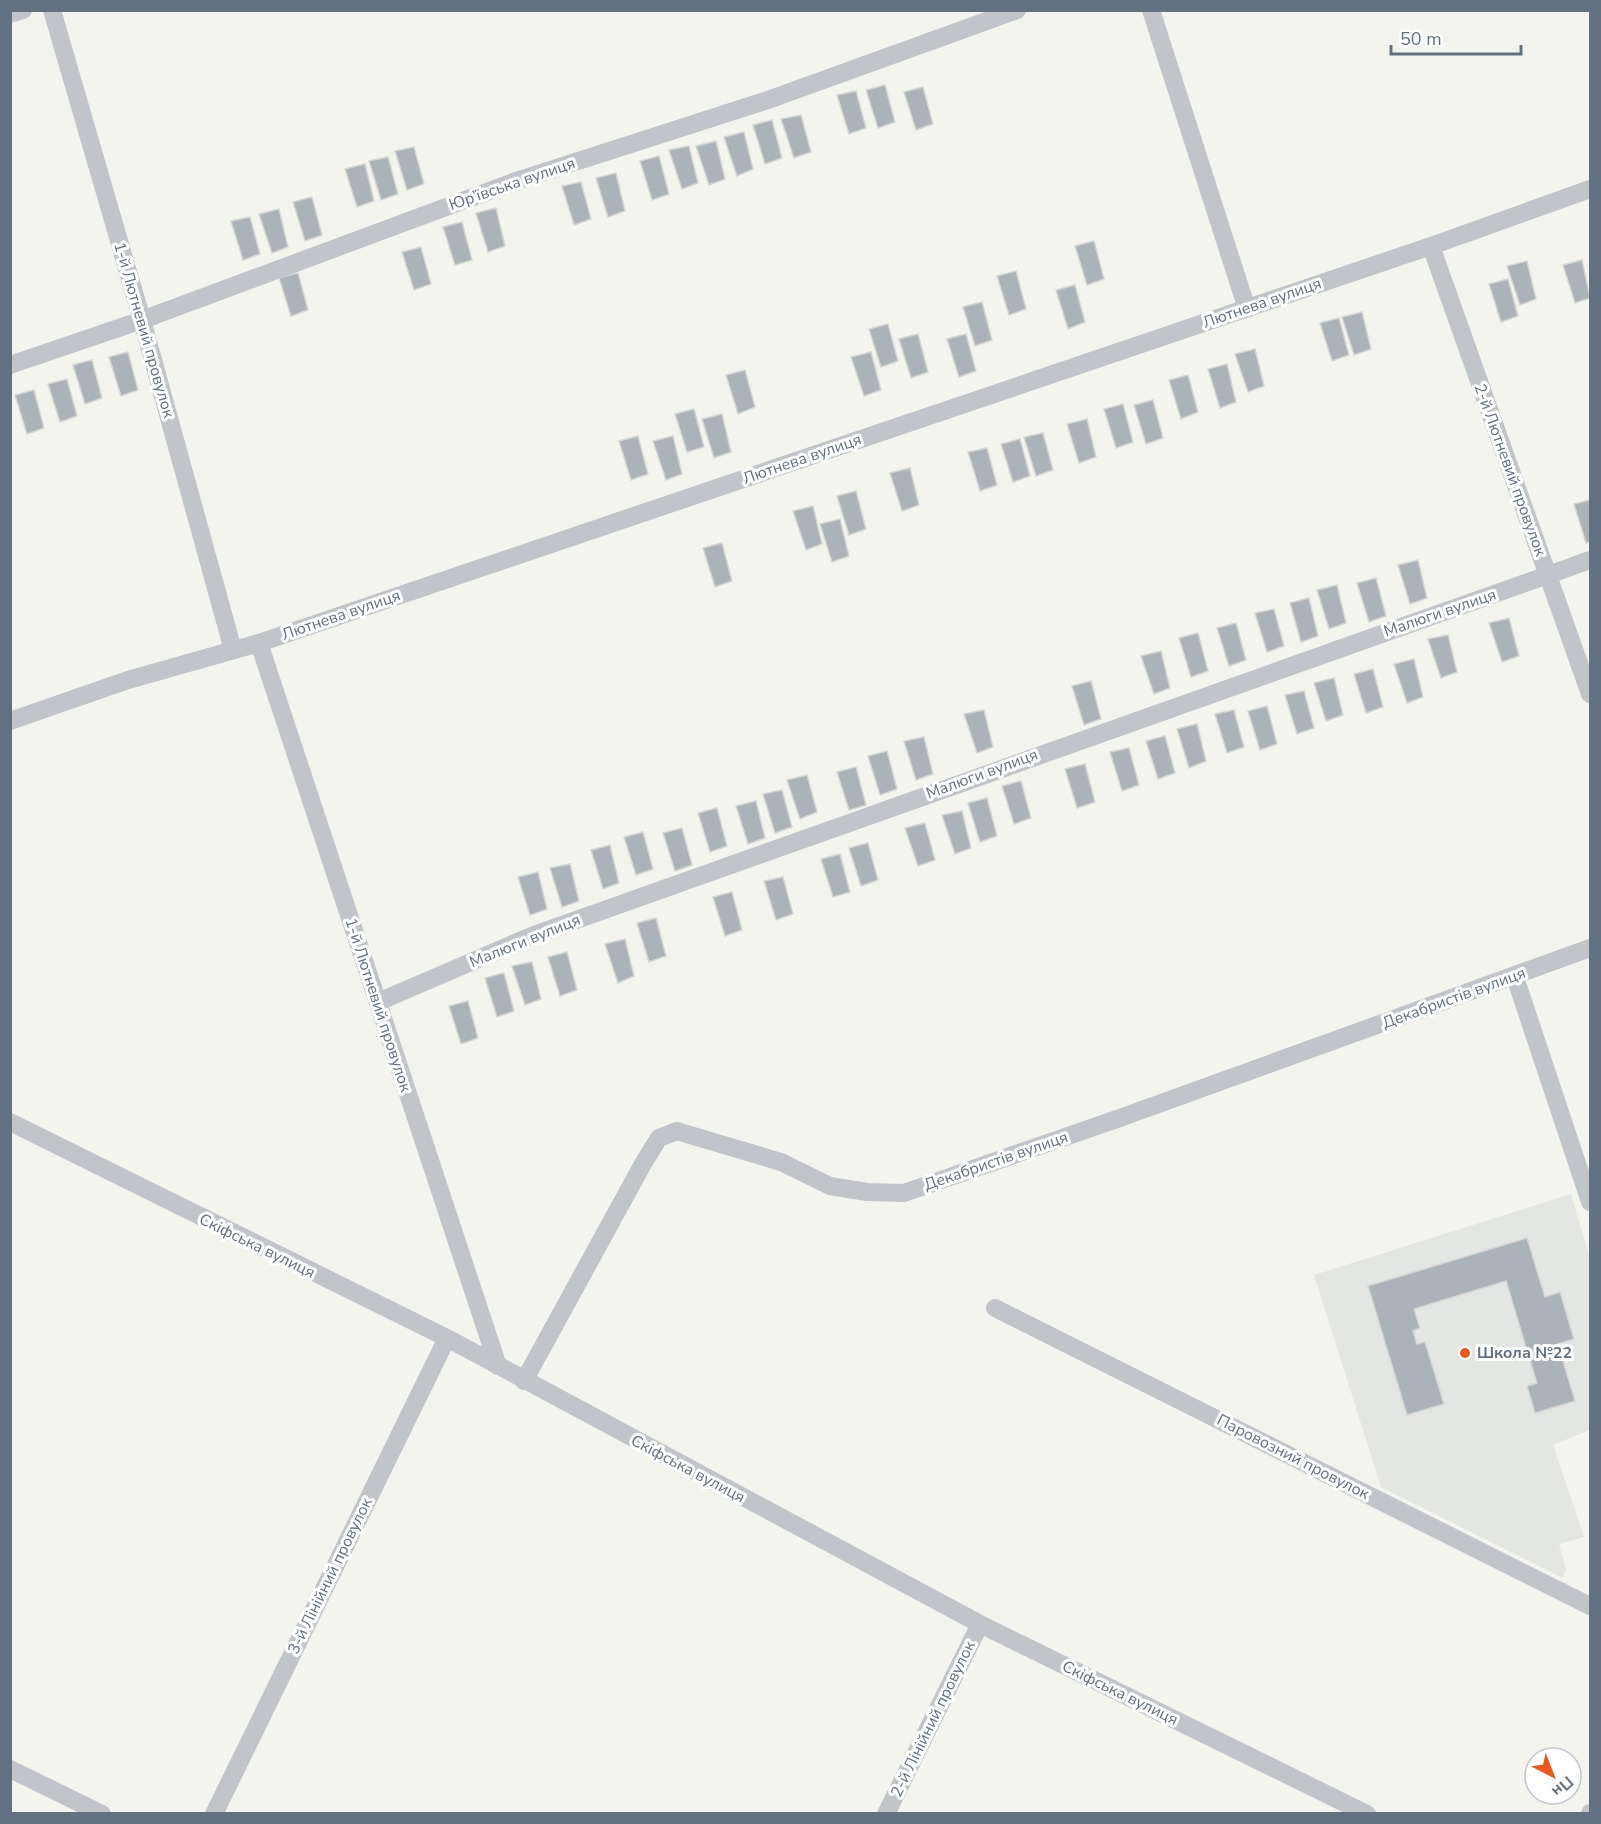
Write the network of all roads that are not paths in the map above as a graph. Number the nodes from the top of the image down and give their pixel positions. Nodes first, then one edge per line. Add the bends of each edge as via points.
1 (23, 10) edge
2 (52, 10) edge
3 (1017, 10) edge
4 (1150, 10) edge
5 (10, 14) edge
6 (1590, 189) edge
7 (1431, 246) junction
8 (1247, 309) junction
9 (142, 320) junction
10 (10, 365) edge
11 (1590, 560) edge
12 (1548, 575) junction
13 (259, 643) junction
14 (233, 650) junction
15 (1590, 694) edge
16 (10, 721) edge
17 (1590, 948) edge
18 (1515, 977) junction
19 (378, 1002) junction
20 (10, 1122) edge
21 (1590, 1202) edge
22 (995, 1308) dead end
23 (447, 1338) junction
24 (498, 1366) junction
25 (524, 1381) junction
26 (1590, 1606) edge
27 (980, 1624) junction
28 (10, 1769) edge
29 (102, 1814) edge
30 (214, 1814) edge
31 (886, 1814) edge
32 (1367, 1814) edge

1 - 5 street
2 - 9 street, 1-й Лютневий провулок
3 - 9 street, Юр’ївська вулиця via 768,100 516,181
4 - 8 street
6 - 7 street, Лютнева вулиця
7 - 8 street, Лютнева вулиця
7 - 12 street, 2-й Лютневий провулок
8 - 13 street, Лютнева вулиця
9 - 10 street, Юр’ївська вулиця
9 - 14 street, 1-й Лютневий провулок
11 - 12 street, Малюги вулиця
12 - 15 street, 2-й Лютневий провулок
12 - 19 street, Малюги вулиця via 534,935
13 - 14 street, Лютнева вулиця
13 - 19 street, 1-й Лютневий провулок
14 - 16 street, Лютнева вулиця via 128,680
17 - 18 street, Декабристів вулиця
18 - 21 street
18 - 25 street, Декабристів вулиця via 904,1193 830,1186 781,1162 700,1136 677,1131 668,1134 659,1138 644,1162
19 - 24 street, 1-й Лютневий провулок
20 - 23 street, Скіфська вулиця
22 - 26 street, Паровозний провулок
23 - 24 street, Скіфська вулиця
23 - 30 street, 3-й Лінійний провулок
24 - 25 street, Скіфська вулиця
25 - 27 street, Скіфська вулиця
27 - 31 street, 2-й Лінійний провулок
27 - 32 street, Скіфська вулиця
28 - 29 street

